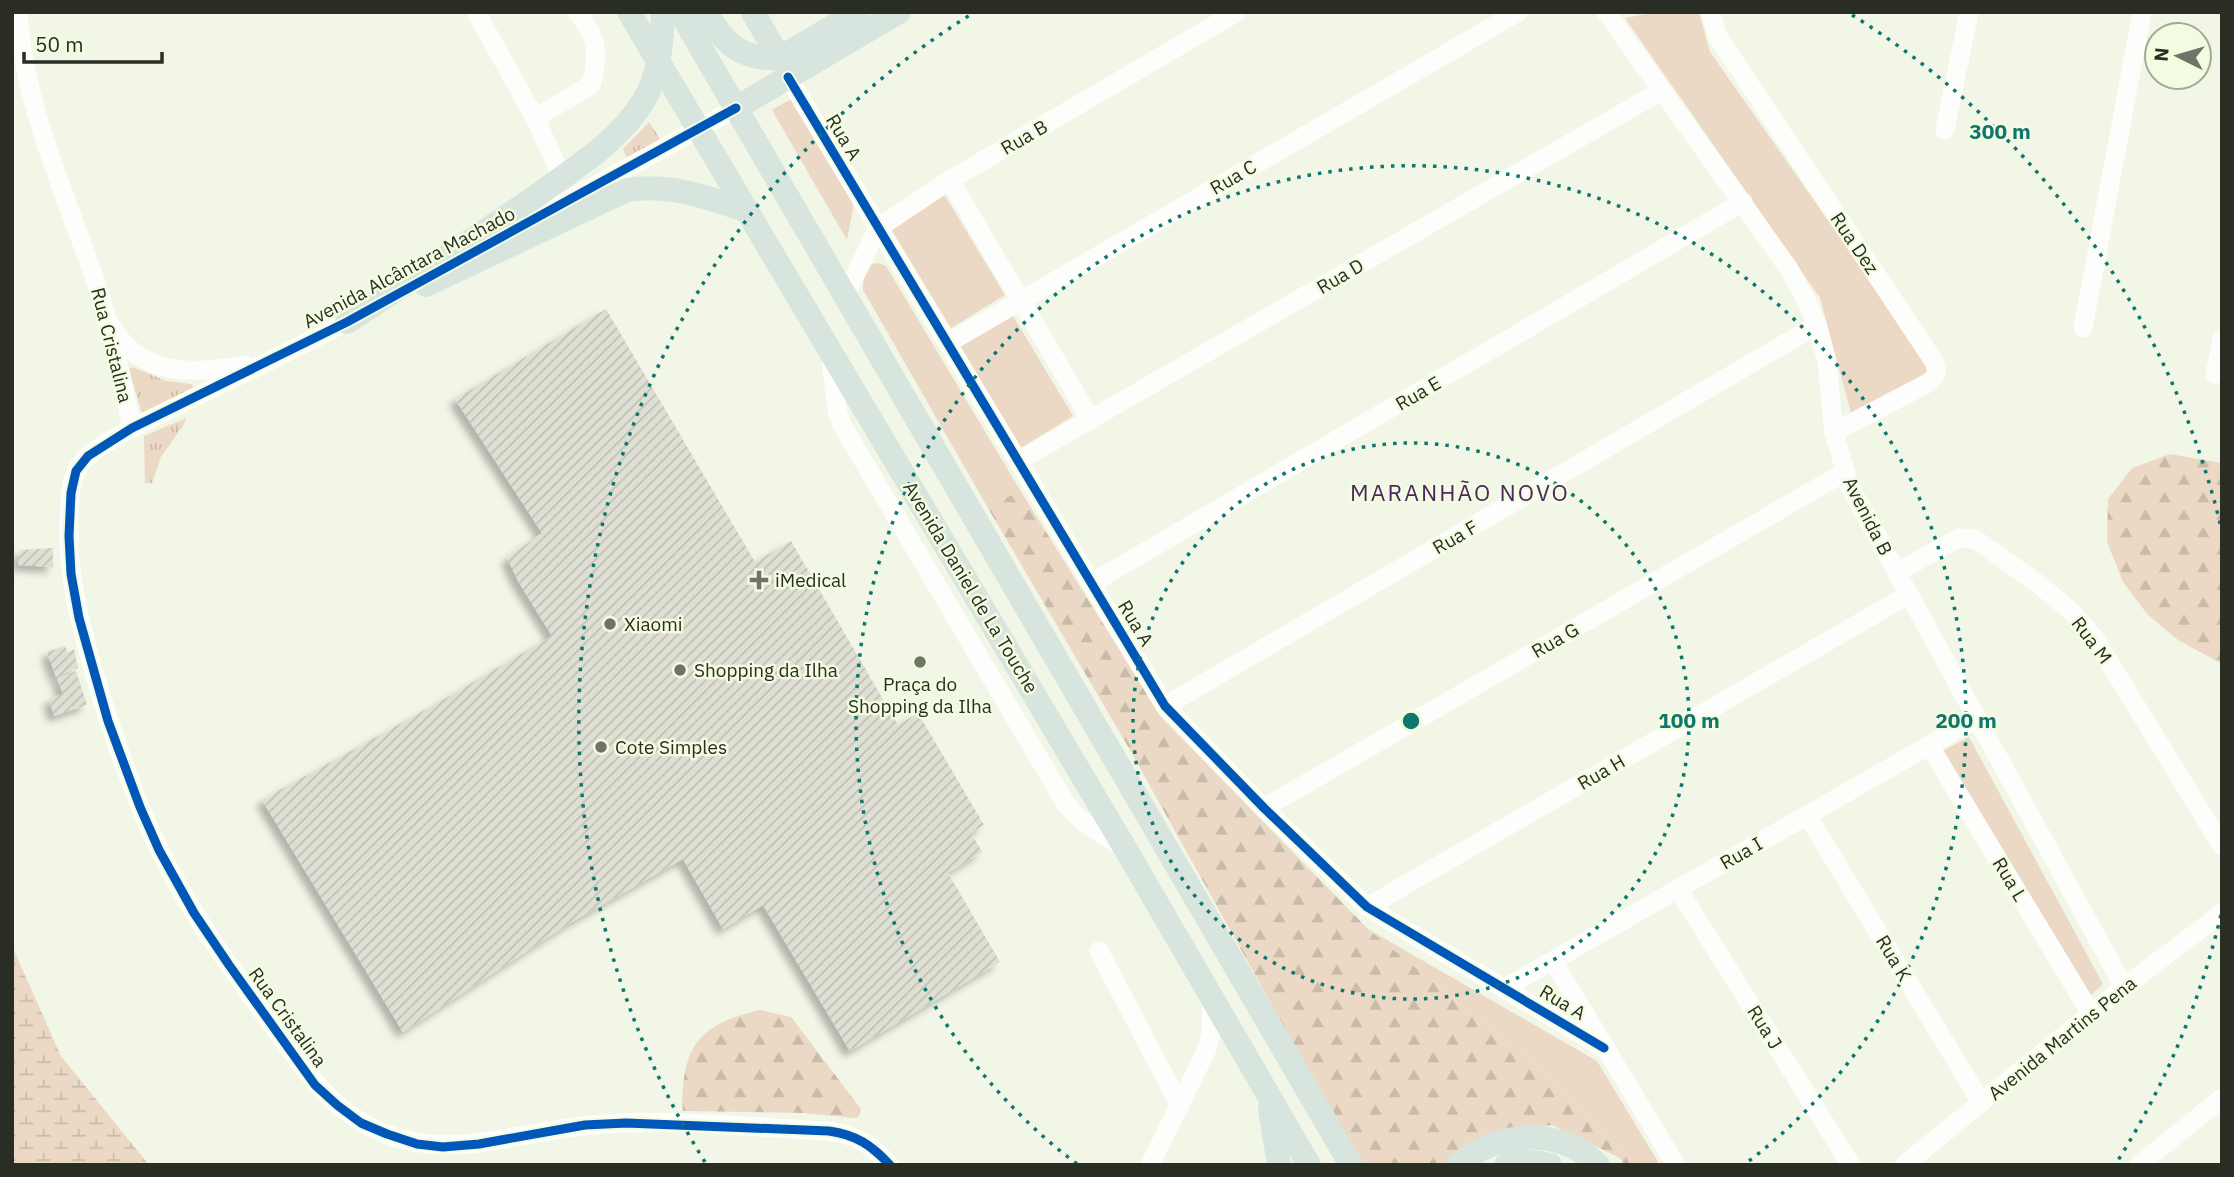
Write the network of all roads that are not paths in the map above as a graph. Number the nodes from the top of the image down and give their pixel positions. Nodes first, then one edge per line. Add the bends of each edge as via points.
1 (19, 12) edge
2 (476, 12) edge
3 (578, 12) edge
4 (629, 12) edge
5 (663, 12) edge
6 (680, 12) edge
7 (753, 12) edge
8 (858, 12) edge
9 (899, 12) edge
10 (1237, 12) edge
11 (1518, 12) edge
12 (1606, 12) edge
13 (1710, 12) edge
14 (1969, 12) edge
15 (2142, 12) edge
16 (710, 19) edge
17 (658, 62) junction
18 (784, 68) junction
19 (1661, 91) junction
20 (736, 108) junction
21 (535, 118) junction
22 (698, 130) junction
23 (1945, 130) dead end
24 (562, 177) junction
25 (950, 180) junction
26 (1743, 202) junction
27 (745, 209) junction
28 (878, 228) junction
29 (845, 296) junction
30 (1020, 300) junction
31 (108, 320) junction
32 (346, 322) junction
33 (1817, 325) junction
34 (2083, 328) dead end
35 (2222, 340) edge
36 (947, 343) junction
37 (276, 357) junction
38 (2215, 374) dead end
39 (1091, 420) junction
40 (132, 428) junction
41 (1834, 432) junction
42 (1018, 461) junction
43 (1845, 472) junction
44 (1896, 572) junction
45 (1092, 583) junction
46 (1908, 595) junction
47 (1165, 706) junction
48 (1977, 718) junction
49 (1928, 745) junction
50 (1264, 808) junction
51 (1807, 815) junction
52 (2222, 846) edge
53 (1678, 889) junction
54 (1367, 907) junction
55 (2222, 913) edge
56 (1100, 951) dead end
57 (1553, 961) junction
58 (2124, 987) junction
59 (1505, 988) junction
60 (1212, 999) junction
61 (2091, 1013) junction
62 (1604, 1048) junction
63 (1268, 1094) junction
64 (2222, 1098) edge
65 (1981, 1102) junction
66 (1180, 1106) junction
67 (890, 1165) edge
68 (1150, 1165) edge
69 (1279, 1165) edge
70 (1309, 1165) edge
71 (1351, 1165) edge
72 (1458, 1165) edge
73 (1506, 1165) edge
74 (1550, 1165) edge
75 (1598, 1165) edge
76 (1676, 1165) edge
77 (1852, 1165) edge
78 (1904, 1165) edge
79 (2139, 1165) edge

1 - 31 street, Rua Cristalina via 29,87
2 - 21 street
3 - 21 street via 593,37 591,85
4 - 17 main road, Avenida Daniel de La Touche
5 - 17 main road
6 - 20 main road, Avenida Daniel de La Touche
7 - 18 main road, Rua A
8 - 18 main road
9 - 18 main road
10 - 25 street, Rua B
11 - 30 street, Rua C
12 - 19 street, Avenida B
13 - 41 street, Rua Dez via 1718,37 1936,363 1936,377 1928,383
14 - 23 street
15 - 34 street
16 - 18 main road via 739,51
16 - 20 main road
17 - 22 main road, Avenida Daniel de La Touche
17 - 24 main road via 645,99 623,128
18 - 20 main road
18 - 28 street, Rua A
19 - 26 street, Avenida B
19 - 39 street, Rua D
20 - 22 street, Avenida Alcântara Machado
20 - 29 main road, Avenida Daniel de La Touche
21 - 24 street
22 - 27 main road, Avenida Daniel de La Touche
22 - 32 street, Avenida Alcântara Machado
24 - 32 main road
25 - 28 street, Rua B
25 - 30 street
26 - 33 street, Avenida B via 1789,269
26 - 45 street, Rua E
27 - 32 main road via 671,189 627,190
27 - 60 main road, Avenida Daniel de La Touche
28 - 29 street
28 - 36 street, Rua A
29 - 71 main road, Avenida Daniel de La Touche
30 - 36 street, Rua C
30 - 39 street
31 - 37 street via 135,354 166,368 202,371
31 - 40 street, Rua Cristalina
32 - 37 street, Avenida Alcântara Machado
33 - 41 street, Avenida B via 1827,362
33 - 47 street, Rua F
35 - 38 street
36 - 42 street, Rua A
37 - 40 street, Avenida Alcântara Machado
39 - 42 street, Rua D
40 - 67 street, Rua Cristalina via 84,460 71,493 74,594 108,721 159,850 194,913 323,1092 360,1123 417,1144 443,1147 585,1125 660,1123 847,1133 875,1149
41 - 43 street, Avenida B
42 - 45 street, Rua A
43 - 44 street, Avenida B
43 - 50 street, Rua G
44 - 46 street, Avenida B
44 - 52 street, Rua M via 1967,537 2071,611 2095,639
45 - 47 street, Rua A
46 - 48 street, Avenida B
46 - 54 street, Rua H
47 - 50 street, Rua A
48 - 49 street, Rua I
48 - 58 street, Avenida B
49 - 51 street, Rua I
49 - 61 street, Rua L
50 - 54 street, Rua A
51 - 53 street, Rua I
51 - 65 street, Rua K
53 - 57 street, Rua I
53 - 77 street, Rua J
54 - 59 street, Rua A
55 - 58 street, Avenida Martins Pena
56 - 66 street
57 - 59 street, Rua I
57 - 62 street, Rua A
58 - 61 street, Avenida Martins Pena
59 - 62 street, Rua A
60 - 63 main road, Avenida Daniel de La Touche
60 - 66 street via 1212,1033
61 - 65 street, Avenida Martins Pena
62 - 76 street, Rua A
63 - 69 main road
63 - 70 main road, Avenida Daniel de La Touche
64 - 79 street
65 - 78 street, Avenida Martins Pena
66 - 68 street
72 - 75 main road via 1487,1145 1531,1136 1574,1148
73 - 74 main road via 1518,1161

